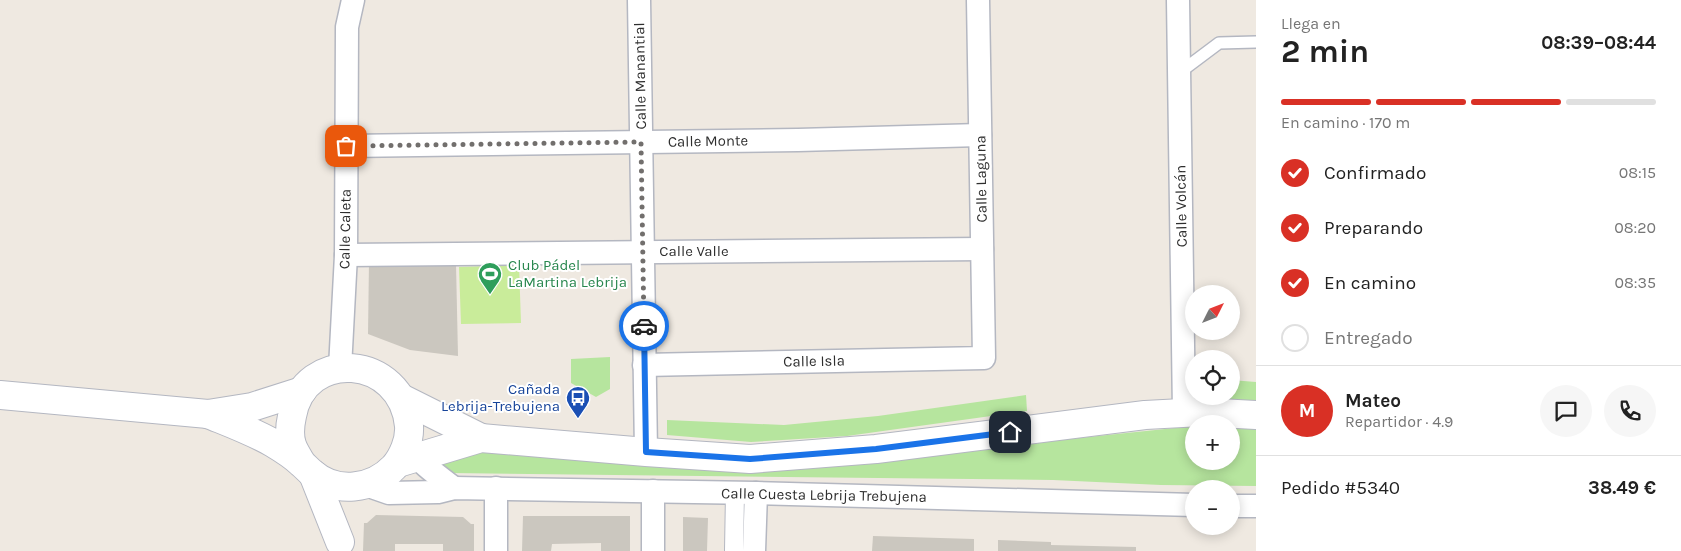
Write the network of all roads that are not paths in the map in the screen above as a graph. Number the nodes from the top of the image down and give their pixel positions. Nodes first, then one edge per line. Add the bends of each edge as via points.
1 (353, 0) edge
2 (639, 0) edge
3 (978, 0) edge
4 (1178, 0) edge
5 (1256, 42) edge
6 (1179, 73) junction
7 (980, 135) junction
8 (641, 142) junction
9 (346, 146) junction
10 (982, 249) junction
11 (643, 251) junction
12 (346, 255) junction
13 (984, 358) joint
14 (644, 365) junction
15 (340, 368) junction
16 (302, 391) junction
17 (0, 395) edge
18 (401, 398) junction
19 (1184, 413) junction
20 (208, 414) junction
21 (1256, 415) edge
22 (481, 438) junction
23 (646, 452) junction
24 (407, 455) junction
25 (307, 468) junction
26 (362, 486) junction
27 (454, 488) junction
28 (496, 488) junction
29 (653, 491) junction
30 (746, 493) junction
31 (1185, 505) edge
32 (1240, 506) edge
33 (1256, 506) edge
34 (340, 547) edge
35 (496, 551) edge
36 (652, 551) edge
37 (734, 551) edge
38 (754, 551) edge

1 - 9 street, Calle Caleta via 348,27
2 - 8 street, Calle Manantial
3 - 7 street, Calle Laguna
4 - 6 street, Calle Volcán
5 - 6 lane via 1219,43
6 - 19 street, Calle Volcán
7 - 8 street, Calle Monte
7 - 10 street, Calle Laguna
8 - 9 street, Calle Monte
8 - 11 street, Calle Manantial
9 - 12 street, Calle Caleta
10 - 11 street, Calle Valle
10 - 13 street, Calle Laguna
11 - 12 street, Calle Valle
11 - 14 street, Calle Manantial
12 - 15 street, Calle Caleta
13 - 14 street, Calle Isla
14 - 23 street, Calle Manantial
15 - 16 street via 312,380
15 - 18 street via 369,371 382,377
16 - 20 street via 252,407
16 - 25 street via 293,408 290,426 292,445
17 - 20 street
18 - 22 street
18 - 24 street via 408,413
19 - 21 street
19 - 23 street via 1145,414 876,449 750,459
20 - 25 street via 253,432
22 - 23 street
22 - 24 street
24 - 26 street via 388,473
24 - 27 street
25 - 26 street via 330,484 347,488
25 - 34 street
26 - 27 street, Calle Cuesta Lebrija Trebujena via 389,493 438,492
26 - 34 street via 352,501
27 - 28 street, Calle Cuesta Lebrija Trebujena
28 - 29 street, Calle Cuesta Lebrija Trebujena
28 - 35 street
29 - 30 street, Calle Cuesta Lebrija Trebujena
29 - 36 street
30 - 31 street, Calle Cuesta Lebrija Trebujena
30 - 37 street
30 - 38 street
32 - 33 street

